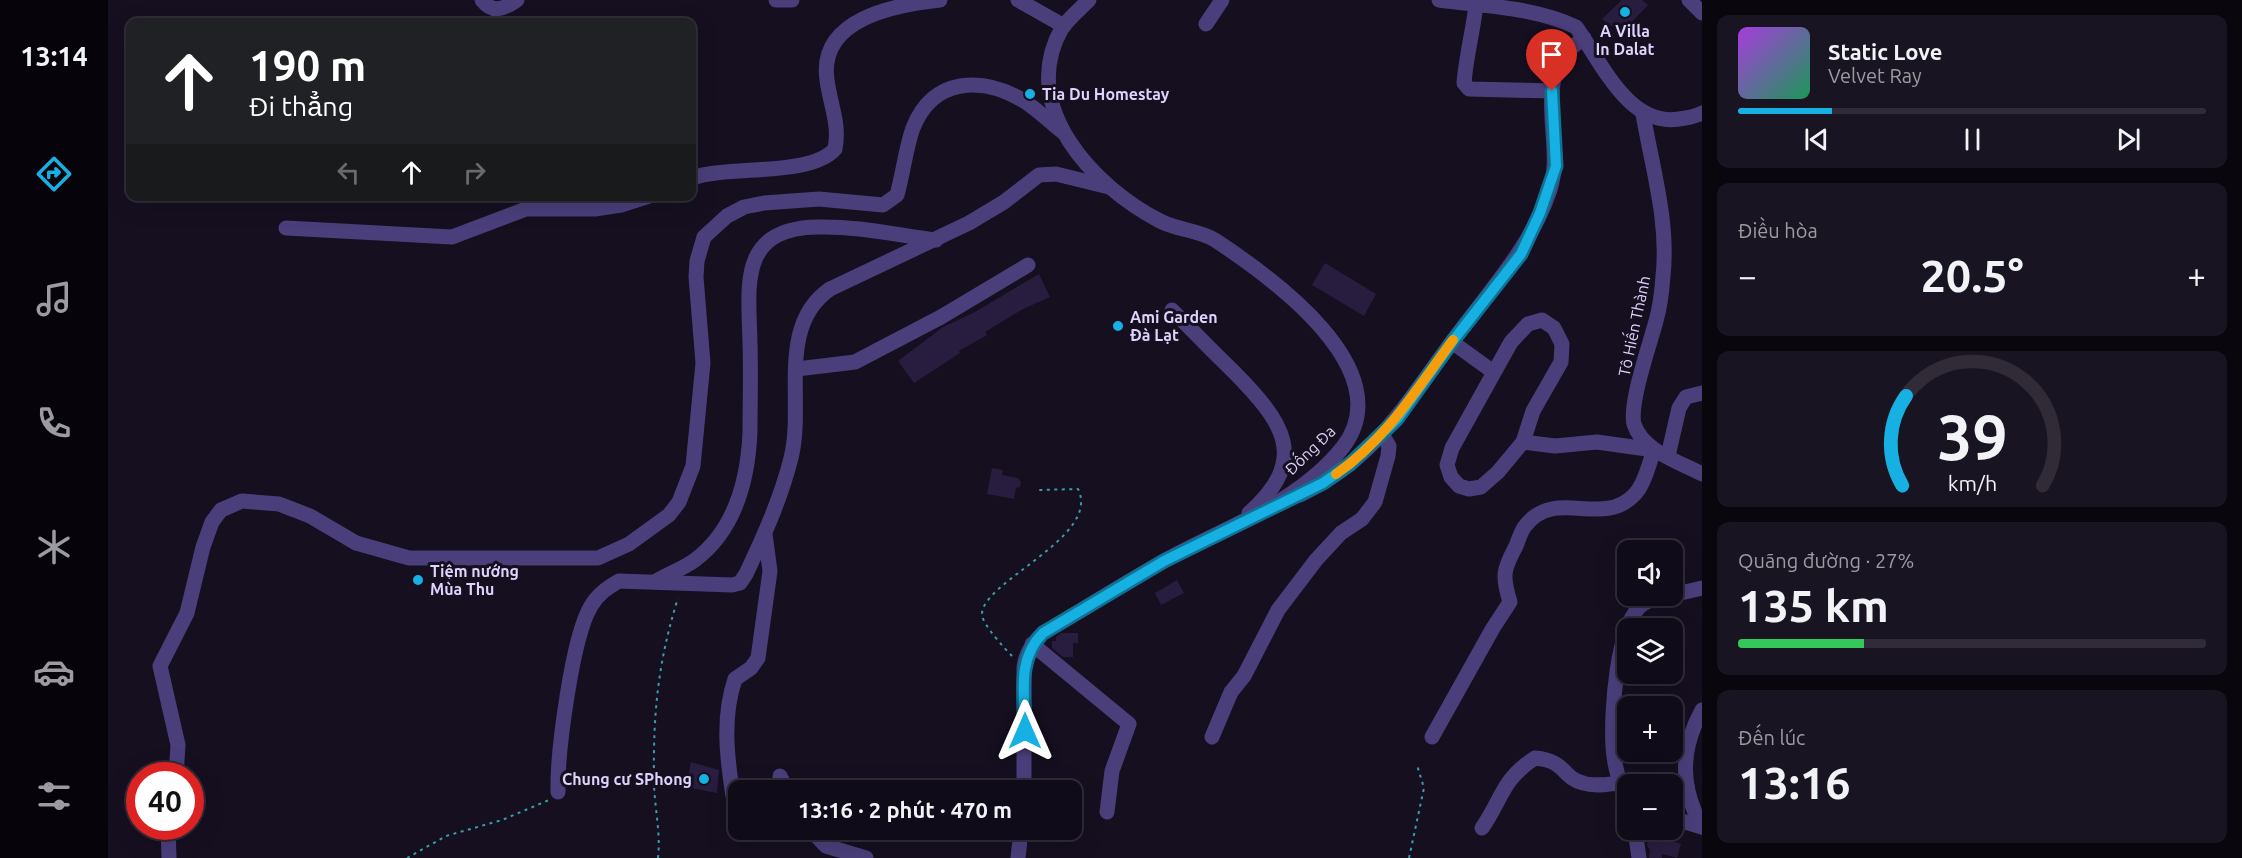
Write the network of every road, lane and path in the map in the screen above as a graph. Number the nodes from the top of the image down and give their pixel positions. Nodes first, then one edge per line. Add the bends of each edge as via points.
1 (482, 0) edge
2 (517, 0) edge
3 (776, 0) edge
4 (792, 0) edge
5 (940, 0) edge
6 (1018, 0) edge
7 (1089, 0) edge
8 (1222, 0) edge
9 (1439, 0) edge
10 (1689, 0) edge
11 (1476, 5) junction
12 (1702, 13) edge
13 (1206, 24) dead end
14 (1064, 26) junction
15 (1584, 38) junction
16 (1552, 91) junction
17 (1702, 113) edge
18 (1643, 114) junction
19 (1064, 133) junction
20 (696, 177) edge
21 (1108, 187) junction
22 (633, 201) edge
23 (286, 228) dead end
24 (936, 240) junction
25 (1028, 265) dead end
26 (1172, 310) dead end
27 (1452, 342) junction
28 (797, 369) junction
29 (1492, 371) junction
30 (1702, 393) edge
31 (1383, 434) junction
32 (1523, 442) junction
33 (1661, 453) junction
34 (1702, 474) edge
35 (1038, 490) dead end
36 (1272, 507) junction
37 (1236, 525) junction
38 (765, 534) junction
39 (655, 582) junction
40 (682, 583) junction
41 (1702, 588) edge
42 (1683, 592) edge
43 (1640, 606) edge
44 (1032, 644) junction
45 (1025, 663) junction
46 (1702, 710) edge
47 (1212, 737) dead end
48 (1432, 737) dead end
49 (177, 762) edge
50 (1417, 765) dead end
51 (1619, 774) edge
52 (780, 776) dead end
53 (730, 780) edge
54 (782, 780) edge
55 (1024, 780) edge
56 (1617, 783) edge
57 (558, 792) joint
58 (1107, 812) dead end
59 (1683, 821) edge
60 (1702, 827) edge
61 (1482, 828) dead end
62 (169, 840) edge
63 (821, 840) edge
64 (1020, 840) edge
65 (1636, 840) edge
66 (170, 858) edge
67 (407, 858) edge
68 (658, 858) edge
69 (866, 858) edge
70 (1018, 858) edge
71 (1408, 858) edge
72 (1639, 858) edge

1 - 2 street via 491,9 507,8
3 - 4 street
5 - 20 street via 859,20 837,37 826,70 837,134 835,149 828,155 784,167
6 - 14 street
7 - 14 street, Đống Đa
8 - 13 street
9 - 11 street
10 - 12 street
11 - 15 street via 1551,18 1576,27
11 - 16 street via 1464,83 1469,88
14 - 19 street, Đống Đa via 1049,65 1048,93
15 - 16 street via 1566,53
15 - 18 street via 1618,88
16 - 27 street via 1556,166 1547,198 1521,254
17 - 18 street via 1672,120
18 - 33 street, Tô Hiến Thành via 1665,251 1659,308 1634,422 1638,432
19 - 21 street, Đống Đa
19 - 49 street via 1024,101 979,85 952,86 935,96 917,120 897,195 891,201 871,205 819,199 764,203 744,207 714,225 704,237 697,261 703,363 693,466 679,502 669,515 629,544 598,558 409,558 363,546 310,516 279,504 242,501 221,510 203,548 187,613 160,666 178,745
21 - 24 street via 1056,174 1039,176 1004,202
21 - 36 street, Đống Đa via 1161,222 1212,239 1280,289 1319,326 1352,372 1358,400 1356,426 1329,461
22 - 23 street via 595,209 526,209 463,234 442,237
24 - 28 street via 818,298 810,306 799,334
24 - 39 street via 876,229 815,226 781,234 759,249 748,279 750,432 740,490 722,533 710,547
25 - 28 street via 855,362
26 - 37 street via 1265,404 1282,436 1285,454 1275,486
27 - 29 street
27 - 31 street
28 - 38 street via 792,455
29 - 32 street via 1528,324 1542,320 1554,328 1562,344 1561,362 1533,411
29 - 32 street via 1452,448 1447,465 1450,477 1459,486 1481,487
30 - 33 street via 1686,397 1678,408
31 - 36 street via 1341,471
31 - 47 street via 1389,446 1388,456 1375,502 1362,519 1341,533 1278,610 1232,692
32 - 33 street via 1555,446 1597,442
33 - 34 street, Tô Hiến Thành
33 - 48 street via 1633,496 1616,507 1599,510 1557,506 1540,512 1525,525 1504,566 1510,602
35 - 45 path via 1078,489 1078,512 1059,540 998,591 982,613 985,623 1011,656
36 - 37 street, Đống Đa
37 - 44 street, Đống Đa via 1164,561 1043,633
38 - 40 street via 740,583
38 - 53 street via 770,571 758,658 735,679 727,714
39 - 40 street
39 - 57 street via 619,581 604,590 585,619 576,650 558,764
40 - 68 path via 654,702
41 - 42 street
43 - 51 street via 1624,636 1617,676 1613,736
44 - 45 street
44 - 58 street via 1129,724 1112,771
45 - 55 street
46 - 60 street via 1686,747 1683,768 1688,797
50 - 71 path via 1424,788
52 - 54 street
56 - 61 street via 1581,783 1551,759 1535,758 1510,776
57 - 67 path via 539,806 446,836
59 - 60 street
62 - 66 street
63 - 69 street via 826,846
64 - 70 street
65 - 72 street

